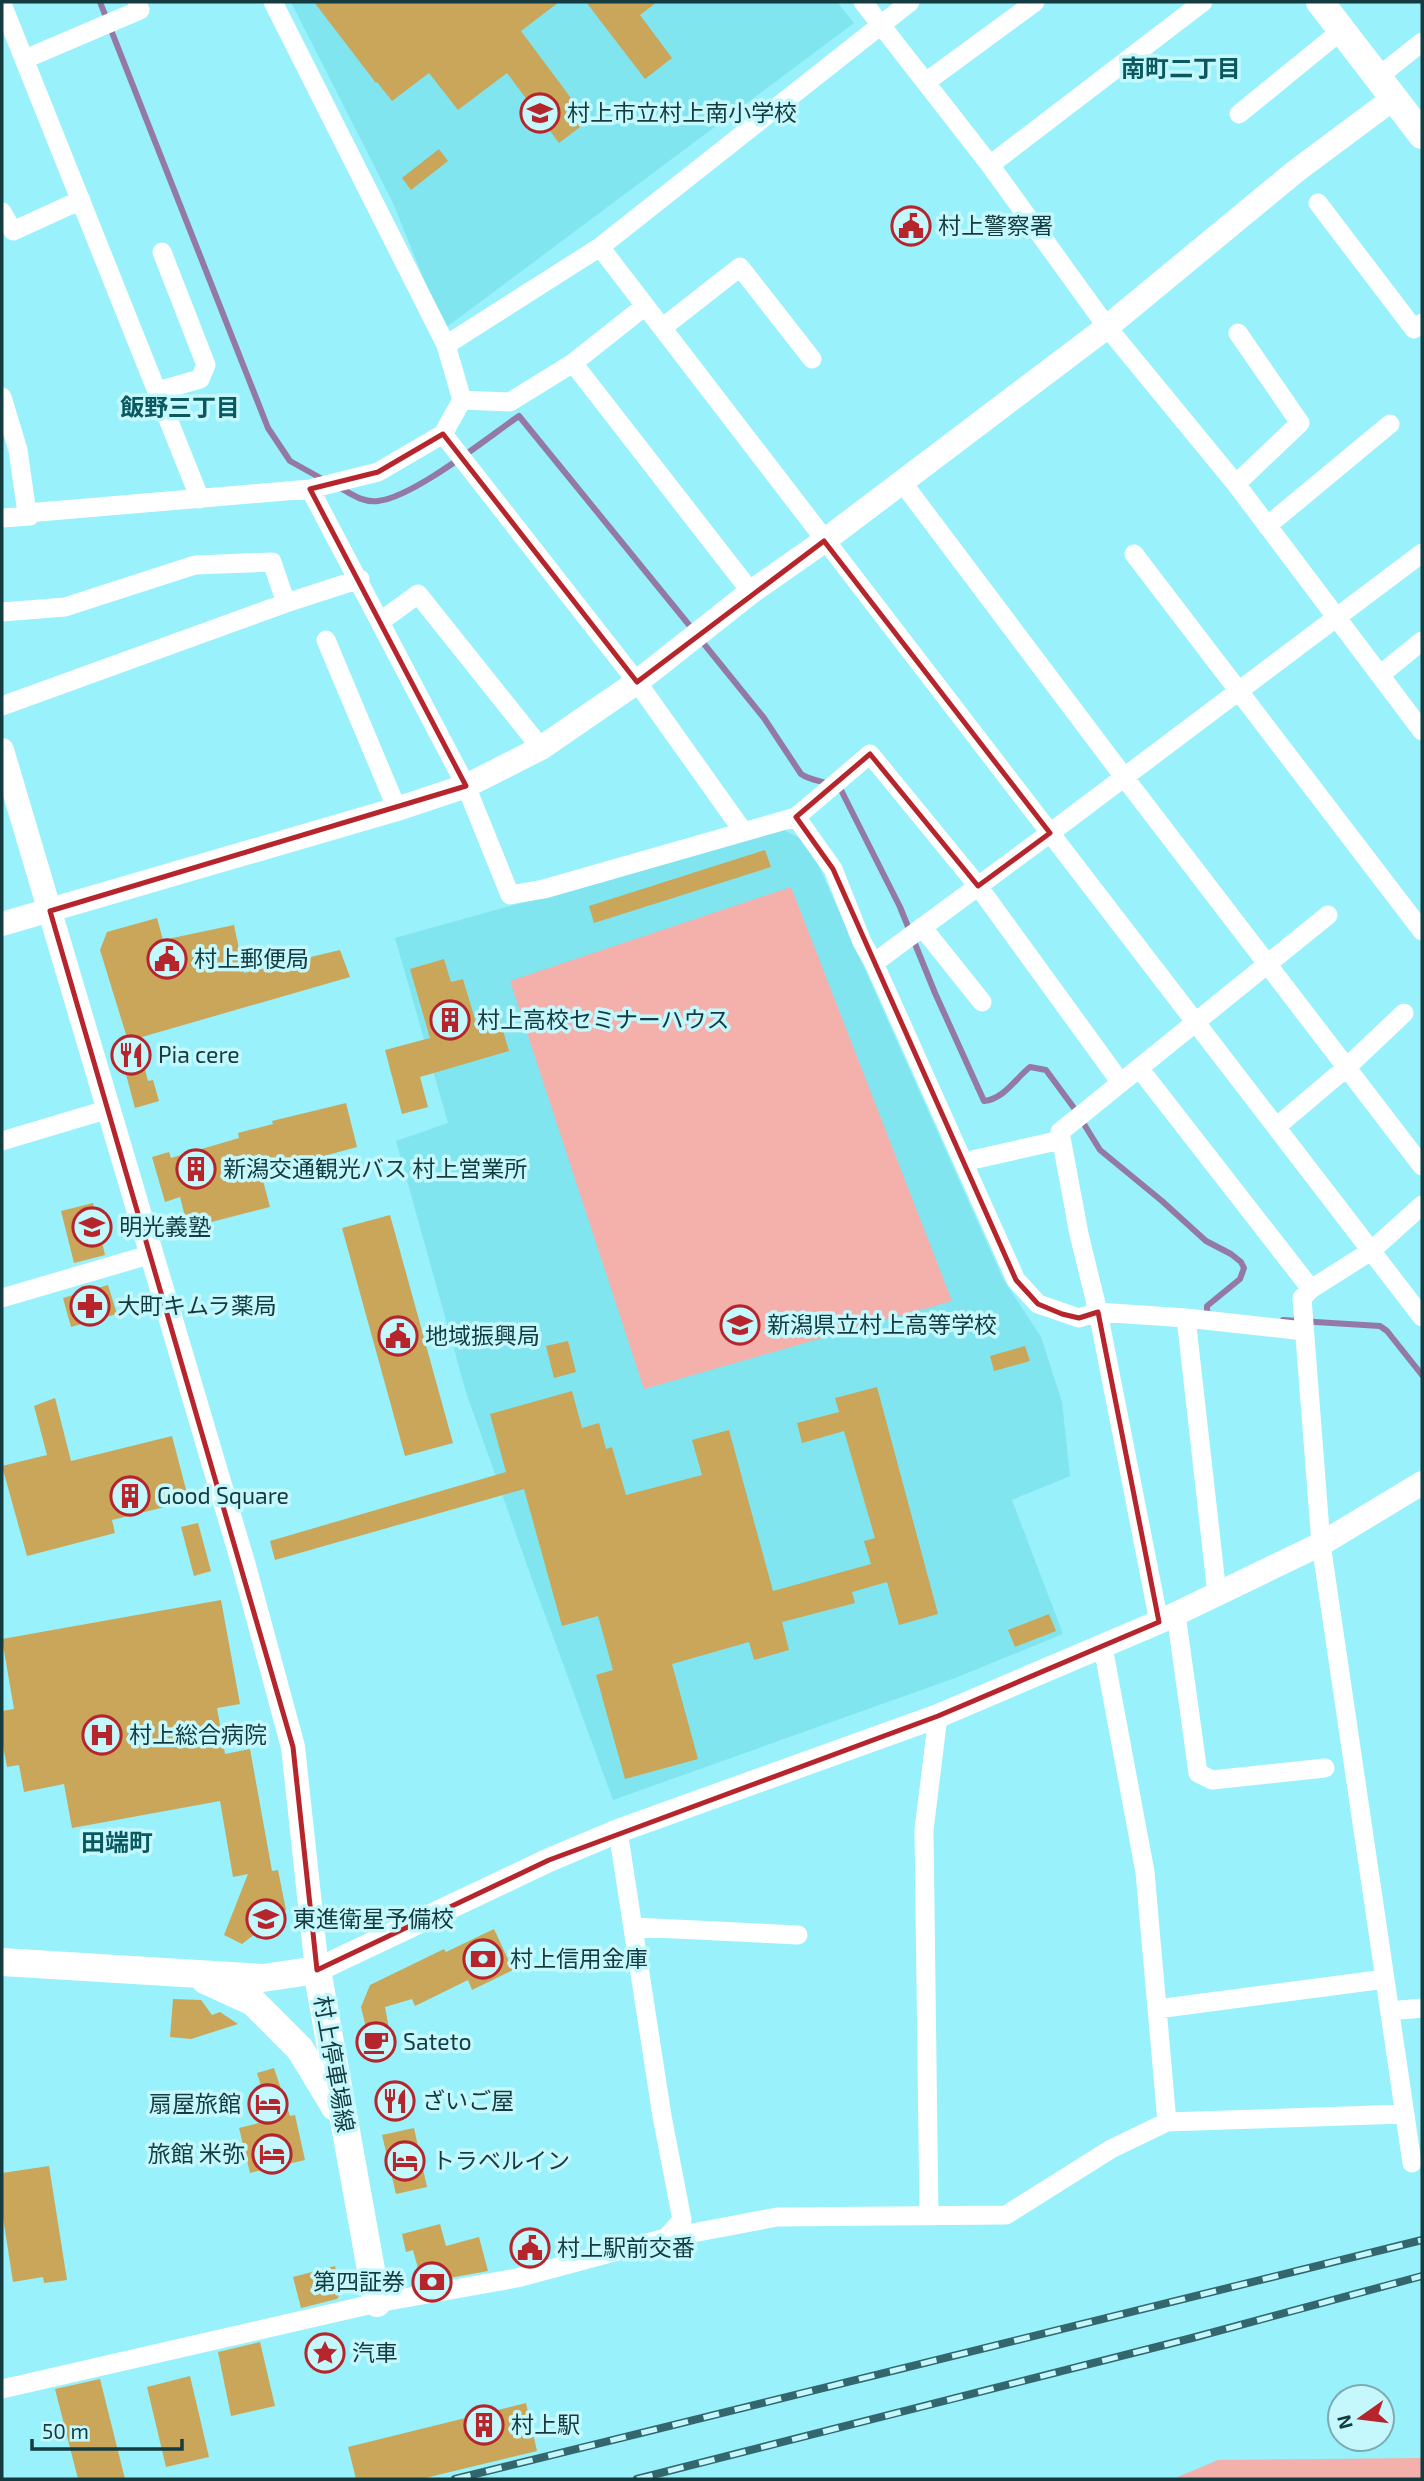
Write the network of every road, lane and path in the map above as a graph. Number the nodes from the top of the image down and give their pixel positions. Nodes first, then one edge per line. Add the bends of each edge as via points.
1 (137, 2) edge
2 (273, 2) edge
3 (863, 2) edge
4 (910, 2) edge
5 (1035, 2) edge
6 (1203, 2) edge
7 (1320, 2) edge
8 (2, 4) edge
9 (881, 24) junction
10 (1342, 30) junction
11 (1422, 42) edge
12 (25, 59) junction
13 (926, 82) junction
14 (1386, 87) junction
15 (1239, 114) dead end
16 (1422, 135) edge
17 (990, 164) junction
18 (81, 200) junction
19 (1318, 203) dead end
20 (2, 212) edge
21 (600, 247) junction
22 (162, 252) dead end
23 (645, 306) junction
24 (1422, 323) edge
25 (1107, 327) junction
26 (662, 328) junction
27 (1238, 333) dead end
28 (446, 345) junction
29 (812, 359) dead end
30 (573, 363) junction
31 (158, 391) junction
32 (2, 397) edge
33 (462, 400) junction
34 (1390, 424) dead end
35 (443, 434) junction
36 (902, 482) junction
37 (1236, 484) junction
38 (310, 489) junction
39 (200, 499) junction
40 (27, 513) junction
41 (2, 518) edge
42 (1268, 526) junction
43 (824, 541) junction
44 (1422, 553) edge
45 (1134, 554) dead end
46 (360, 579) junction
47 (751, 592) junction
48 (286, 603) junction
49 (2, 612) edge
50 (1336, 618) junction
51 (381, 621) junction
52 (326, 640) dead end
53 (1422, 641) edge
54 (1380, 675) junction
55 (638, 682) junction
56 (1239, 691) junction
57 (2, 706) edge
58 (1422, 731) edge
59 (541, 748) junction
60 (2, 750) edge
61 (1125, 777) junction
62 (466, 786) junction
63 (397, 809) junction
64 (796, 817) junction
65 (743, 831) junction
66 (1050, 833) junction
67 (978, 886) junction
68 (50, 911) junction
69 (1328, 915) dead end
70 (2, 924) edge
71 (922, 927) junction
72 (1422, 931) edge
73 (874, 963) junction
74 (1268, 965) junction
75 (982, 1002) dead end
76 (1404, 1013) dead end
77 (1196, 1023) junction
78 (1347, 1067) junction
79 (1139, 1068) junction
80 (1121, 1083) junction
81 (109, 1109) junction
82 (1276, 1127) junction
83 (1060, 1140) junction
84 (2, 1141) edge
85 (963, 1162) junction
86 (1422, 1166) edge
87 (1422, 1205) edge
88 (1371, 1251) junction
89 (152, 1254) junction
90 (1311, 1289) junction
91 (2, 1297) edge
92 (1098, 1312) junction
93 (1422, 1317) edge
94 (1186, 1318) junction
95 (1304, 1331) junction
96 (1422, 1483) edge
97 (1321, 1544) junction
98 (1217, 1594) junction
99 (1167, 1618) junction
100 (1104, 1647) junction
101 (938, 1716) junction
102 (1325, 1768) dead end
103 (618, 1832) junction
104 (633, 1927) junction
105 (798, 1935) dead end
106 (2, 1962) edge
107 (317, 1970) junction
108 (189, 1974) junction
109 (1385, 1979) junction
110 (1422, 2008) edge
111 (1157, 2009) junction
112 (1390, 2011) junction
113 (1405, 2115) junction
114 (344, 2122) junction
115 (1167, 2122) junction
116 (1412, 2163) dead end
117 (929, 2216) junction
118 (666, 2238) junction
119 (377, 2303) junction
120 (2, 2389) edge

1 - 12 street via 141,10
2 - 28 street
3 - 9 street
4 - 9 street
5 - 13 street
6 - 17 street
7 - 10 main road
8 - 12 street
9 - 13 street
9 - 21 street
10 - 14 main road
10 - 15 street
11 - 14 street
12 - 18 street
13 - 17 street
14 - 16 main road
14 - 25 street via 1296,171
17 - 25 street
18 - 20 street via 13,232
18 - 31 street
19 - 24 street via 1414,329
21 - 23 street
21 - 28 street
22 - 31 street via 206,365 200,379
23 - 26 street
23 - 30 street
25 - 36 street
25 - 37 street
26 - 29 street via 740,267
26 - 43 street
27 - 37 street via 1300,423
28 - 33 street
30 - 33 street via 510,402
30 - 47 street
31 - 39 street
32 - 40 street via 18,450
33 - 35 street
34 - 42 street
35 - 38 street via 378,472
35 - 55 street
36 - 43 street
36 - 61 street
37 - 42 street
38 - 39 street
38 - 46 street
39 - 40 street
40 - 41 street via 30,516
42 - 50 street
43 - 47 street
43 - 66 street
44 - 50 street
45 - 56 street
46 - 48 street
46 - 51 street
47 - 55 street
48 - 49 street via 272,562 195,565 65,607
48 - 57 street
50 - 54 street
50 - 56 street
51 - 59 street via 418,594
51 - 62 street
52 - 63 street
53 - 54 street
54 - 58 street
55 - 59 street
55 - 65 street
56 - 61 street
56 - 72 street
59 - 62 street
60 - 68 street
61 - 66 street
61 - 74 street
62 - 63 street
62 - 65 street via 510,895
63 - 68 street
64 - 65 street
64 - 67 street via 870,754
64 - 73 street via 833,869
66 - 67 street
66 - 77 street
67 - 71 street
67 - 80 street
68 - 70 street
68 - 81 street
69 - 74 street
71 - 73 street
71 - 75 street
73 - 85 street
74 - 77 street
74 - 78 street
76 - 78 street
77 - 79 street
77 - 82 street
78 - 82 street
78 - 86 street
79 - 80 street
79 - 90 street
80 - 83 street via 1060,1132
81 - 84 street
81 - 89 street
82 - 88 street
83 - 85 street
83 - 92 street
85 - 92 street via 1016,1280 1038,1304 1062,1314 1079,1318
87 - 88 street
88 - 90 street
88 - 93 street
89 - 91 street
89 - 107 street via 293,1747
90 - 95 street via 1302,1298
92 - 94 street
92 - 99 street
94 - 95 street
94 - 98 street
95 - 97 street
96 - 97 street
97 - 98 street
97 - 109 street
98 - 99 street
99 - 100 street
99 - 102 street via 1198,1773 1212,1780
100 - 101 street
100 - 111 street via 1145,1872
101 - 103 street
101 - 117 street via 924,1830
103 - 104 street
103 - 107 street
104 - 105 street
104 - 118 street via 682,2220
106 - 108 main road, 村上停車場線
107 - 108 main road, 村上停車場線 via 263,1978
107 - 114 main road, 村上停車場線
108 - 114 main road via 253,2002 300,2049
109 - 111 street
109 - 112 street
110 - 112 street
111 - 115 street
112 - 113 street
113 - 115 street
113 - 116 street
114 - 119 main road, 村上停車場線
115 - 117 street via 1111,2149 1006,2216
117 - 118 street via 777,2217
118 - 119 street via 517,2278
119 - 120 street

